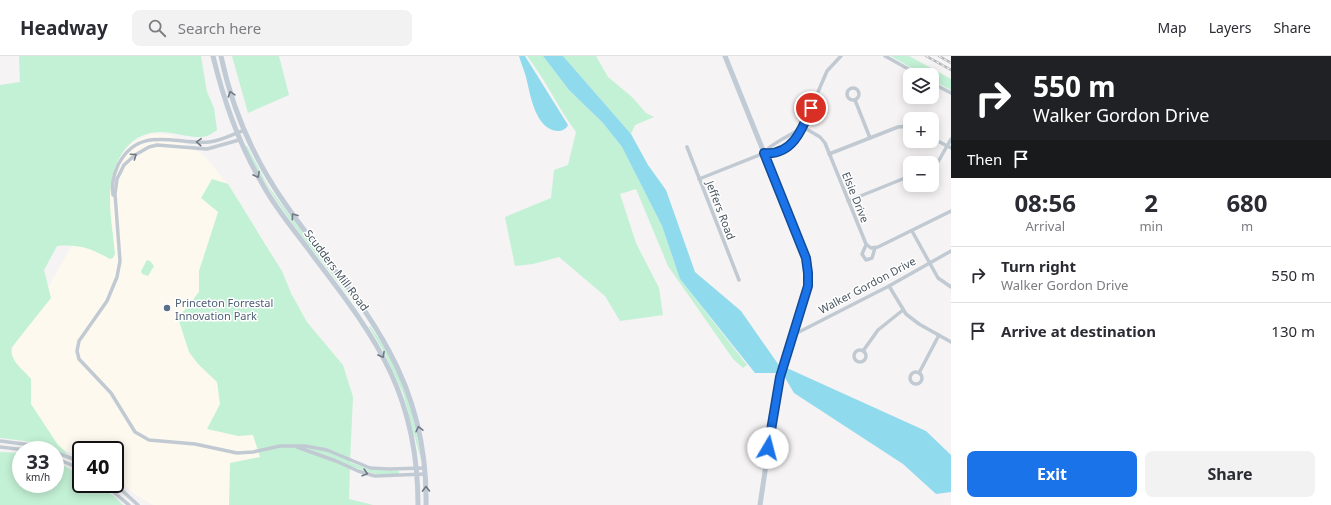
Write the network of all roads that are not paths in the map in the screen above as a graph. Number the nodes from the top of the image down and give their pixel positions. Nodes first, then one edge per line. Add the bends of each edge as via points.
1 (213, 56) edge
2 (221, 56) edge
3 (725, 56) edge
4 (841, 56) edge
5 (885, 56) edge
6 (906, 68) edge
7 (939, 87) edge
8 (951, 94) edge
9 (855, 100) dead end
10 (803, 126) junction
11 (903, 127) edge
12 (245, 130) junction
13 (237, 133) junction
14 (870, 138) junction
15 (951, 139) edge
16 (239, 140) junction
17 (939, 142) edge
18 (687, 147) dead end
19 (949, 147) edge
20 (764, 153) junction
21 (829, 154) junction
22 (939, 161) edge
23 (699, 178) junction
24 (903, 179) edge
25 (848, 201) junction
26 (115, 202) junction
27 (951, 211) edge
28 (912, 230) junction
29 (866, 245) junction
30 (875, 248) junction
31 (951, 251) edge
32 (929, 262) junction
33 (739, 280) dead end
34 (889, 286) junction
35 (951, 288) edge
36 (903, 310) junction
37 (939, 335) junction
38 (792, 336) junction
39 (951, 342) edge
40 (863, 351) dead end
41 (919, 373) dead end
42 (0, 441) edge
43 (12, 442) edge
44 (292, 446) junction
45 (0, 447) edge
46 (12, 448) edge
47 (331, 452) junction
48 (329, 458) junction
49 (418, 471) junction
50 (425, 471) junction
51 (124, 492) edge
52 (115, 493) edge
53 (129, 505) edge
54 (138, 505) edge
55 (418, 505) edge
56 (426, 505) edge
57 (760, 505) edge

1 - 13 main road, Scudders Mill Road via 221,92
12 -> 2 main road, Scudders Mill Road via 236,111
3 - 20 main road
4 - 10 street via 827,71
5 - 6 street
7 - 8 street
9 - 14 street
10 - 20 street via 782,141 769,146
10 - 20 street via 798,138 790,146 772,154
10 - 21 street, Elsie Drive via 822,140
11 - 14 street
12 - 13 street
50 -> 12 main road, Scudders Mill Road via 421,441 411,402 389,351 367,315 269,179
13 - 16 main road, Scudders Mill Road
13 -> 26 street via 210,142 162,138 140,144 124,157 116,171 113,192
14 - 21 street
15 - 19 street
26 -> 16 street via 117,179 124,165 144,149 165,145 210,149
16 -> 49 main road, Scudders Mill Road via 272,200 352,308 389,367 409,422
17 - 19 street
18 - 23 street, Jeffers Road
19 - 22 street
20 - 23 street
20 - 38 main road via 807,263 808,286
21 - 25 street, Elsie Drive
23 - 33 street, Jeffers Road
24 - 25 street
25 - 29 street, Elsie Drive
26 - 44 street via 120,261 117,277 107,301 79,341 77,351 82,363 111,393 135,432 149,440 196,444 237,453
27 - 28 street, Elsie Drive
28 - 30 street, Elsie Drive
28 - 32 street
29 - 30 street
29 - 30 street, Elsie Drive via 862,254 866,260 872,258
31 - 32 street, Walker Gordon Drive
32 - 34 street, Walker Gordon Drive
32 - 35 street via 940,280
34 - 36 street
34 - 38 street, Walker Gordon Drive
36 - 37 street via 914,321
36 - 40 street via 878,330
37 - 39 street
37 - 41 street
38 - 57 main road via 780,377
42 - 43 street
44 - 47 street
44 - 48 street
45 - 46 street
47 - 48 street
47 - 49 street via 370,468
48 -> 49 street via 375,476
49 - 50 street
49 - 55 main road, Scudders Mill Road
56 -> 50 main road, Scudders Mill Road
51 - 54 street
52 - 53 street

